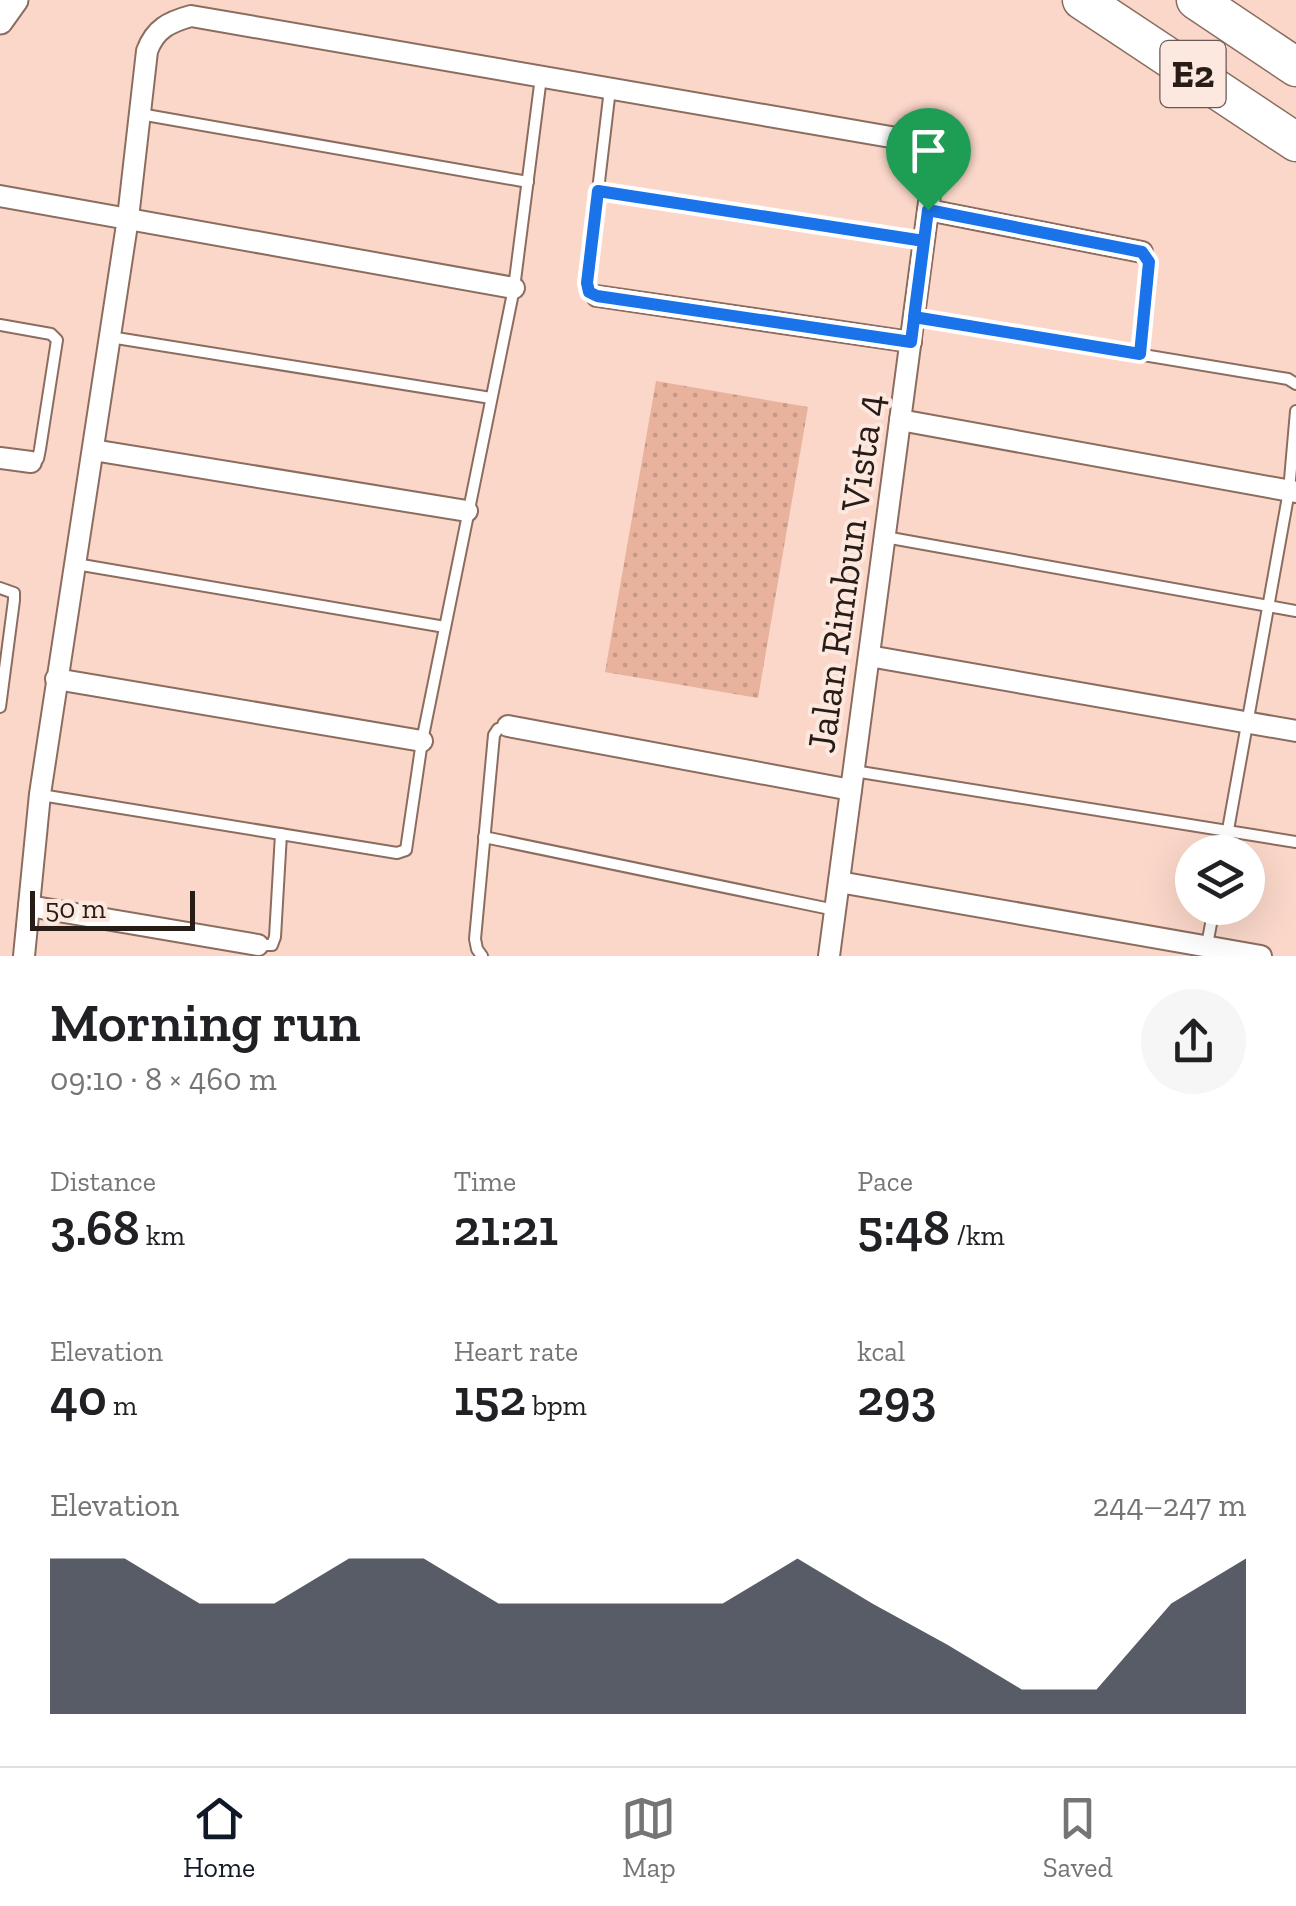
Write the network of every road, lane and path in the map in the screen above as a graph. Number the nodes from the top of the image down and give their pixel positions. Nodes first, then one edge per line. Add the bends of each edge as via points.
1 (15, 0) edge
2 (1196, 0) edge
3 (1085, 2) edge
4 (0, 21) edge
5 (1296, 68) edge
6 (541, 76) junction
7 (610, 88) junction
8 (140, 114) junction
9 (1296, 142) edge
10 (528, 182) junction
11 (598, 191) junction
12 (0, 196) edge
13 (928, 210) junction
14 (128, 218) junction
15 (924, 241) junction
16 (1142, 252) joint
17 (514, 288) junction
18 (597, 296) joint
19 (914, 317) junction
20 (0, 325) edge
21 (110, 337) junction
22 (911, 342) junction
23 (1140, 354) junction
24 (1296, 384) edge
25 (491, 398) junction
26 (1296, 411) edge
27 (900, 420) junction
28 (93, 450) junction
29 (0, 458) edge
30 (31, 462) joint
31 (1292, 492) edge
32 (467, 510) junction
33 (885, 537) junction
34 (74, 564) junction
35 (0, 588) edge
36 (1268, 606) junction
37 (1296, 611) edge
38 (444, 627) junction
39 (869, 656) junction
40 (56, 679) junction
41 (0, 707) edge
42 (1247, 722) junction
43 (508, 726) joint
44 (1296, 731) edge
45 (422, 741) junction
46 (852, 780) junction
47 (40, 794) junction
48 (1228, 831) junction
49 (281, 834) junction
50 (1227, 835) edge
51 (484, 837) junction
52 (1296, 842) edge
53 (839, 882) junction
54 (30, 906) junction
55 (835, 910) junction
56 (1211, 925) edge
57 (258, 945) joint
58 (1206, 951) edge
59 (24, 956) edge
60 (482, 956) edge
61 (829, 956) edge
62 (1261, 956) edge

1 - 4 street
2 - 5 highway, E2
3 - 9 highway, E2
6 - 7 street
6 - 8 street via 191,16 151,38
6 - 10 lane
7 - 11 lane
7 - 13 street, Jalan Rimbun Vista 4 via 918,144 933,172
8 - 10 lane
8 - 14 street
10 - 17 lane
11 - 15 lane
11 - 18 lane via 587,283
12 - 14 street
13 - 15 street, Jalan Rimbun Vista 4
13 - 16 street
14 - 17 street
14 - 21 street
15 - 19 street, Jalan Rimbun Vista 4
16 - 23 lane via 1149,262
17 - 25 lane
18 - 22 street
19 - 22 street, Jalan Rimbun Vista 4
19 - 23 lane
20 - 30 lane via 57,340 40,449
21 - 25 lane
21 - 28 street
22 - 27 street, Jalan Rimbun Vista 4
23 - 24 lane
25 - 32 lane
26 - 31 lane
27 - 31 street
27 - 33 street, Jalan Rimbun Vista 4
28 - 32 street
28 - 34 street
29 - 30 street
31 - 36 lane
32 - 38 lane
33 - 36 lane
33 - 39 street, Jalan Rimbun Vista 4
34 - 38 lane
34 - 40 street
35 - 41 lane via 14,592 14,600
36 - 37 lane
36 - 42 lane
38 - 45 lane
39 - 42 street
39 - 46 street, Jalan Rimbun Vista 4
40 - 45 street
40 - 47 street
42 - 44 street
42 - 48 lane
43 - 46 street
43 - 51 lane via 494,736
45 - 49 lane via 406,850
46 - 48 lane
46 - 53 street, Jalan Rimbun Vista 4
47 - 49 lane
47 - 54 street
48 - 50 lane
48 - 52 lane
49 - 57 lane via 276,937
51 - 55 lane
51 - 60 lane via 475,939
53 - 55 street, Jalan Rimbun Vista 4
53 - 58 street
54 - 57 street
54 - 59 street
55 - 61 street, Jalan Rimbun Vista 4
56 - 58 lane
58 - 62 street

